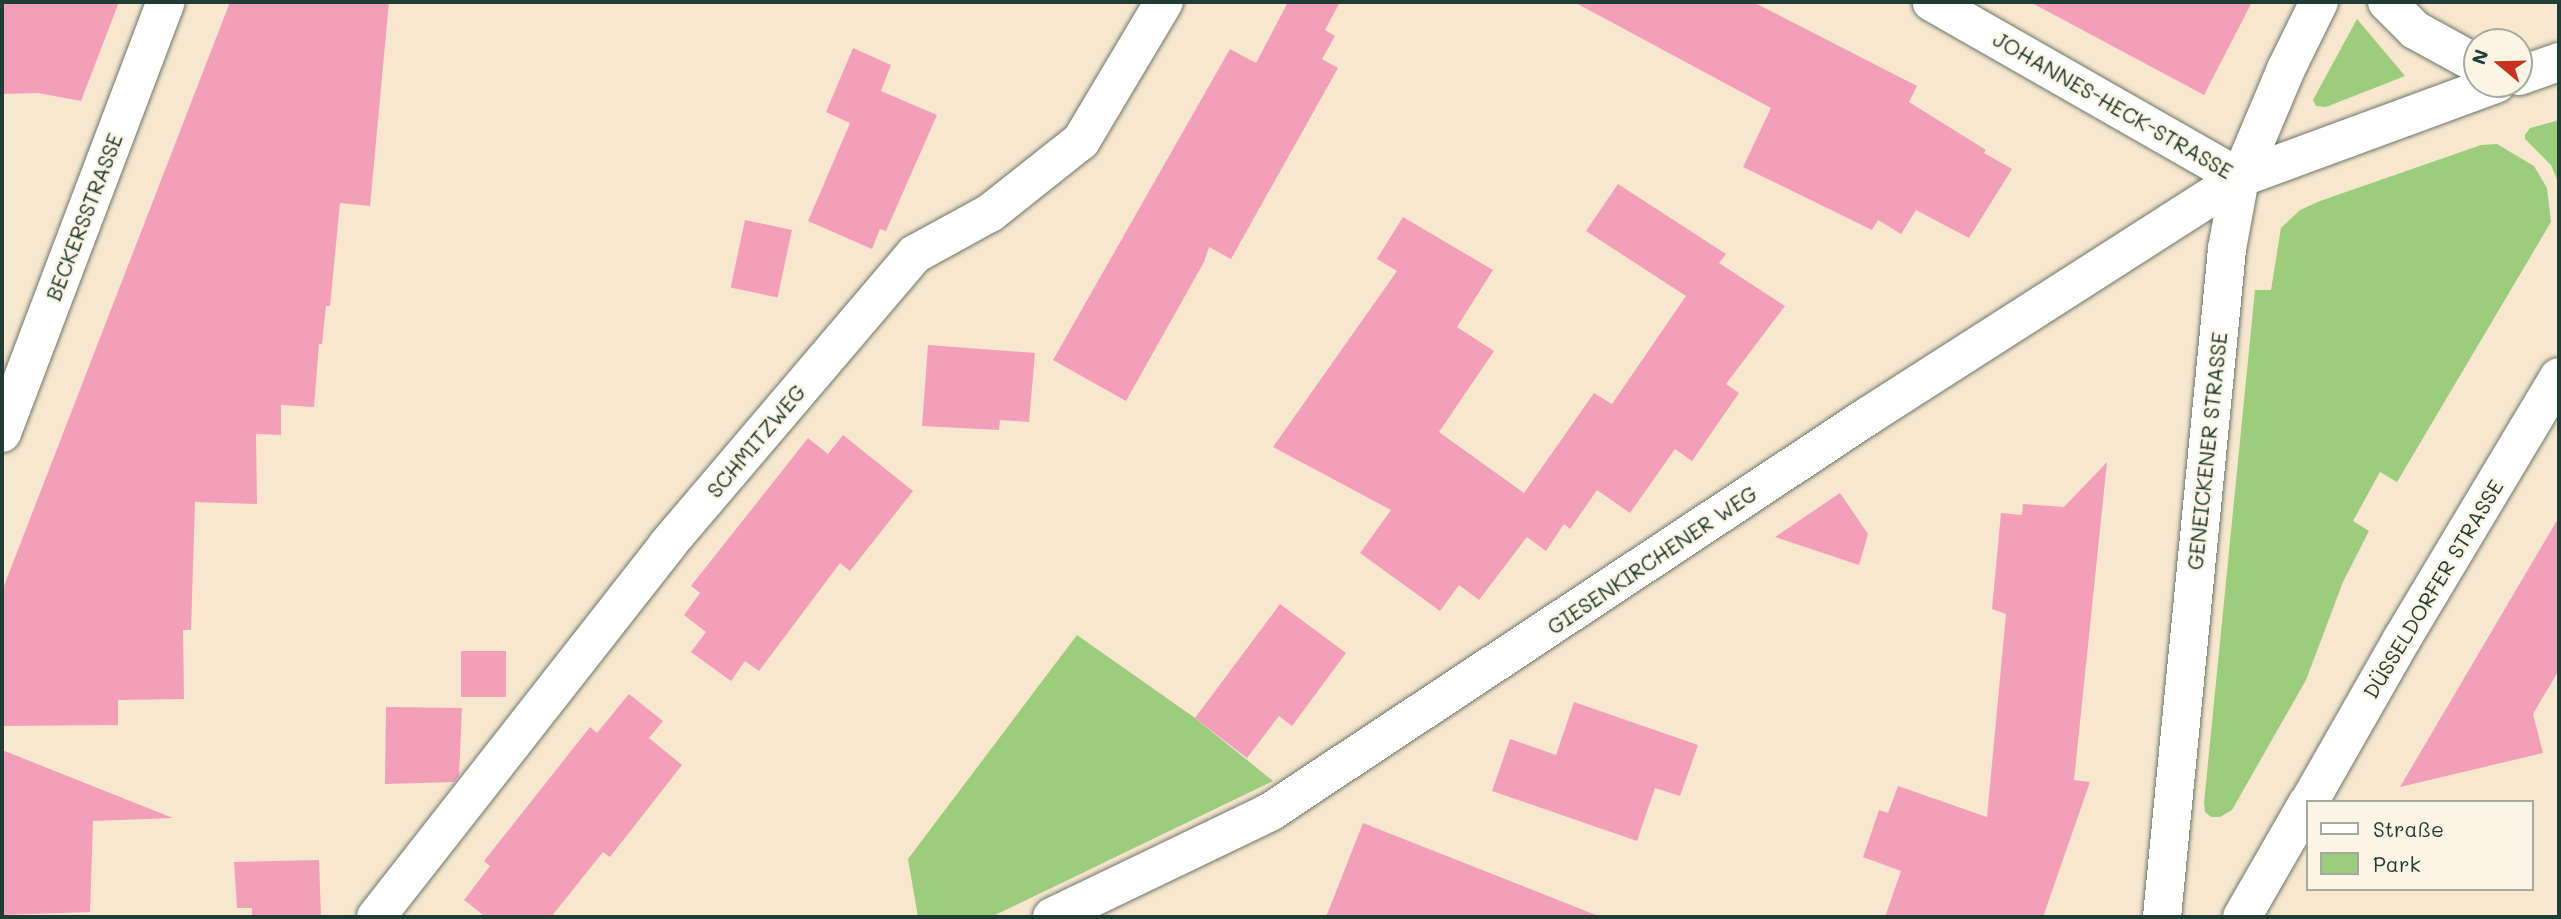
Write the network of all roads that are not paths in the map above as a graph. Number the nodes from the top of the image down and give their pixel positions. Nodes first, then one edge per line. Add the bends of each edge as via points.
1 (166, 2) edge
2 (1164, 2) edge
3 (1931, 2) edge
4 (2319, 2) edge
5 (2387, 2) edge
6 (2463, 56) edge
7 (2463, 96) edge
8 (2240, 178) junction
9 (2559, 377) edge
10 (2, 433) edge
11 (2310, 800) edge
12 (2306, 806) edge
13 (376, 917) edge
14 (1052, 917) edge
15 (2162, 917) edge
16 (2242, 917) edge

1 - 10 street, BECKERSSTRASSE
2 - 13 street, SCHMITZWEG via 1081,141 990,213 915,254 668,544
3 - 8 street, JOHANNES-HECK-STRASSE
4 - 8 street, GENEICKENER STRASSE
5 - 6 street via 2415,30
7 - 8 street, JOHANNES-HECK-STRASSE
8 - 14 street, GIESENKIRCHENER WEG via 1880,408 1270,812
8 - 15 street, GENEICKENER STRASSE via 2227,249
9 - 11 street, DÜSSELDORFER STRASSE
12 - 16 street, DÜSSELDORFER STRASSE

